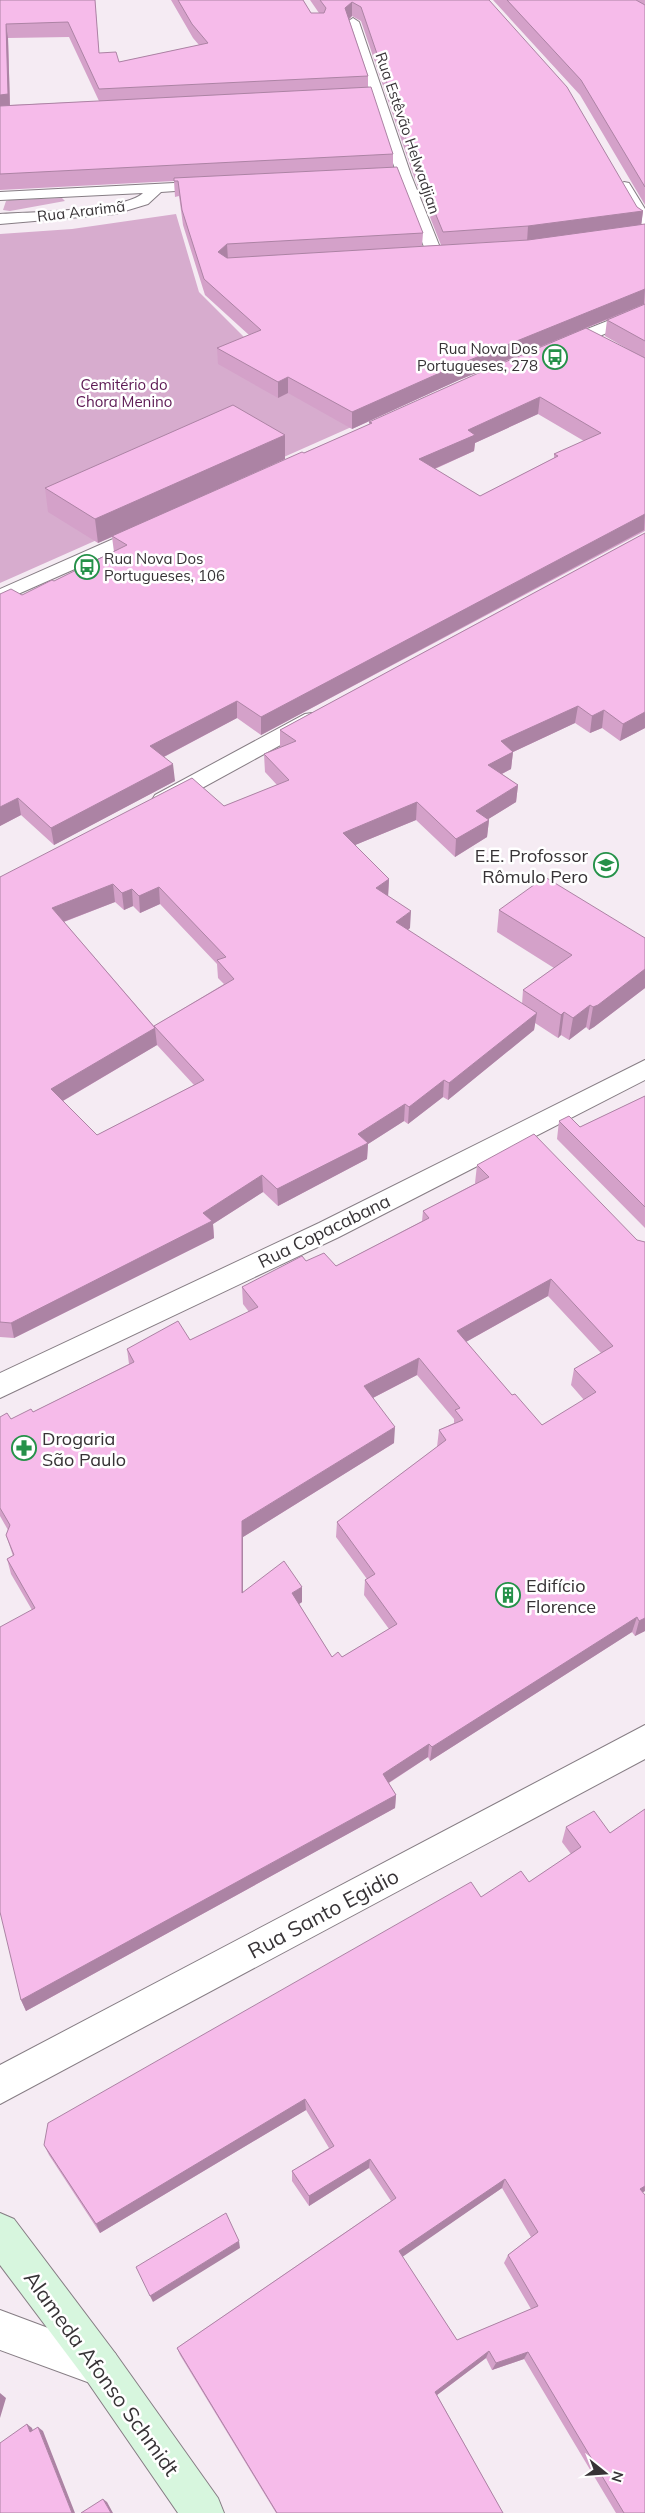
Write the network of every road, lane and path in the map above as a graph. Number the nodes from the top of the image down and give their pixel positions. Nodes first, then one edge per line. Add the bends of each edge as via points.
1 (353, 22) dead end
2 (378, 96) junction
3 (318, 99) edge
4 (615, 171) edge
5 (404, 175) junction
6 (384, 176) edge
7 (226, 184) edge
8 (157, 188) junction
9 (0, 196) edge
10 (0, 219) edge
11 (642, 230) edge
12 (453, 254) edge
13 (435, 255) junction
14 (415, 256) edge
15 (645, 311) edge
16 (585, 336) junction
17 (606, 346) edge
18 (538, 356) edge
19 (167, 521) edge
20 (0, 596) edge
21 (331, 709) edge
22 (148, 808) edge
23 (645, 1069) edge
24 (0, 1386) edge
25 (645, 1741) edge
26 (0, 2085) edge
27 (0, 2234) edge
28 (0, 2330) edge
29 (101, 2367) junction
30 (203, 2513) edge

1 - 2 street, Rua Estêvão Helwadjian
2 - 3 street
2 - 5 street, Rua Estêvão Helwadjian
4 - 11 street
5 - 6 street
5 - 13 street, Rua Estêvão Helwadjian
7 - 8 street, Rua Ararimã
8 - 9 street, Rua Ararimã
8 - 10 street, Rua Ararimã via 143,200 115,209
12 - 13 street
13 - 14 street
15 - 16 street
16 - 17 street
16 - 18 street
19 - 20 street
21 - 22 street
23 - 24 street, Rua Copacabana via 536,1137 329,1230
25 - 26 street, Rua Santo Egidio
27 - 29 main road, Alameda Afonso Schmidt
28 - 29 street
29 - 30 main road, Alameda Afonso Schmidt

